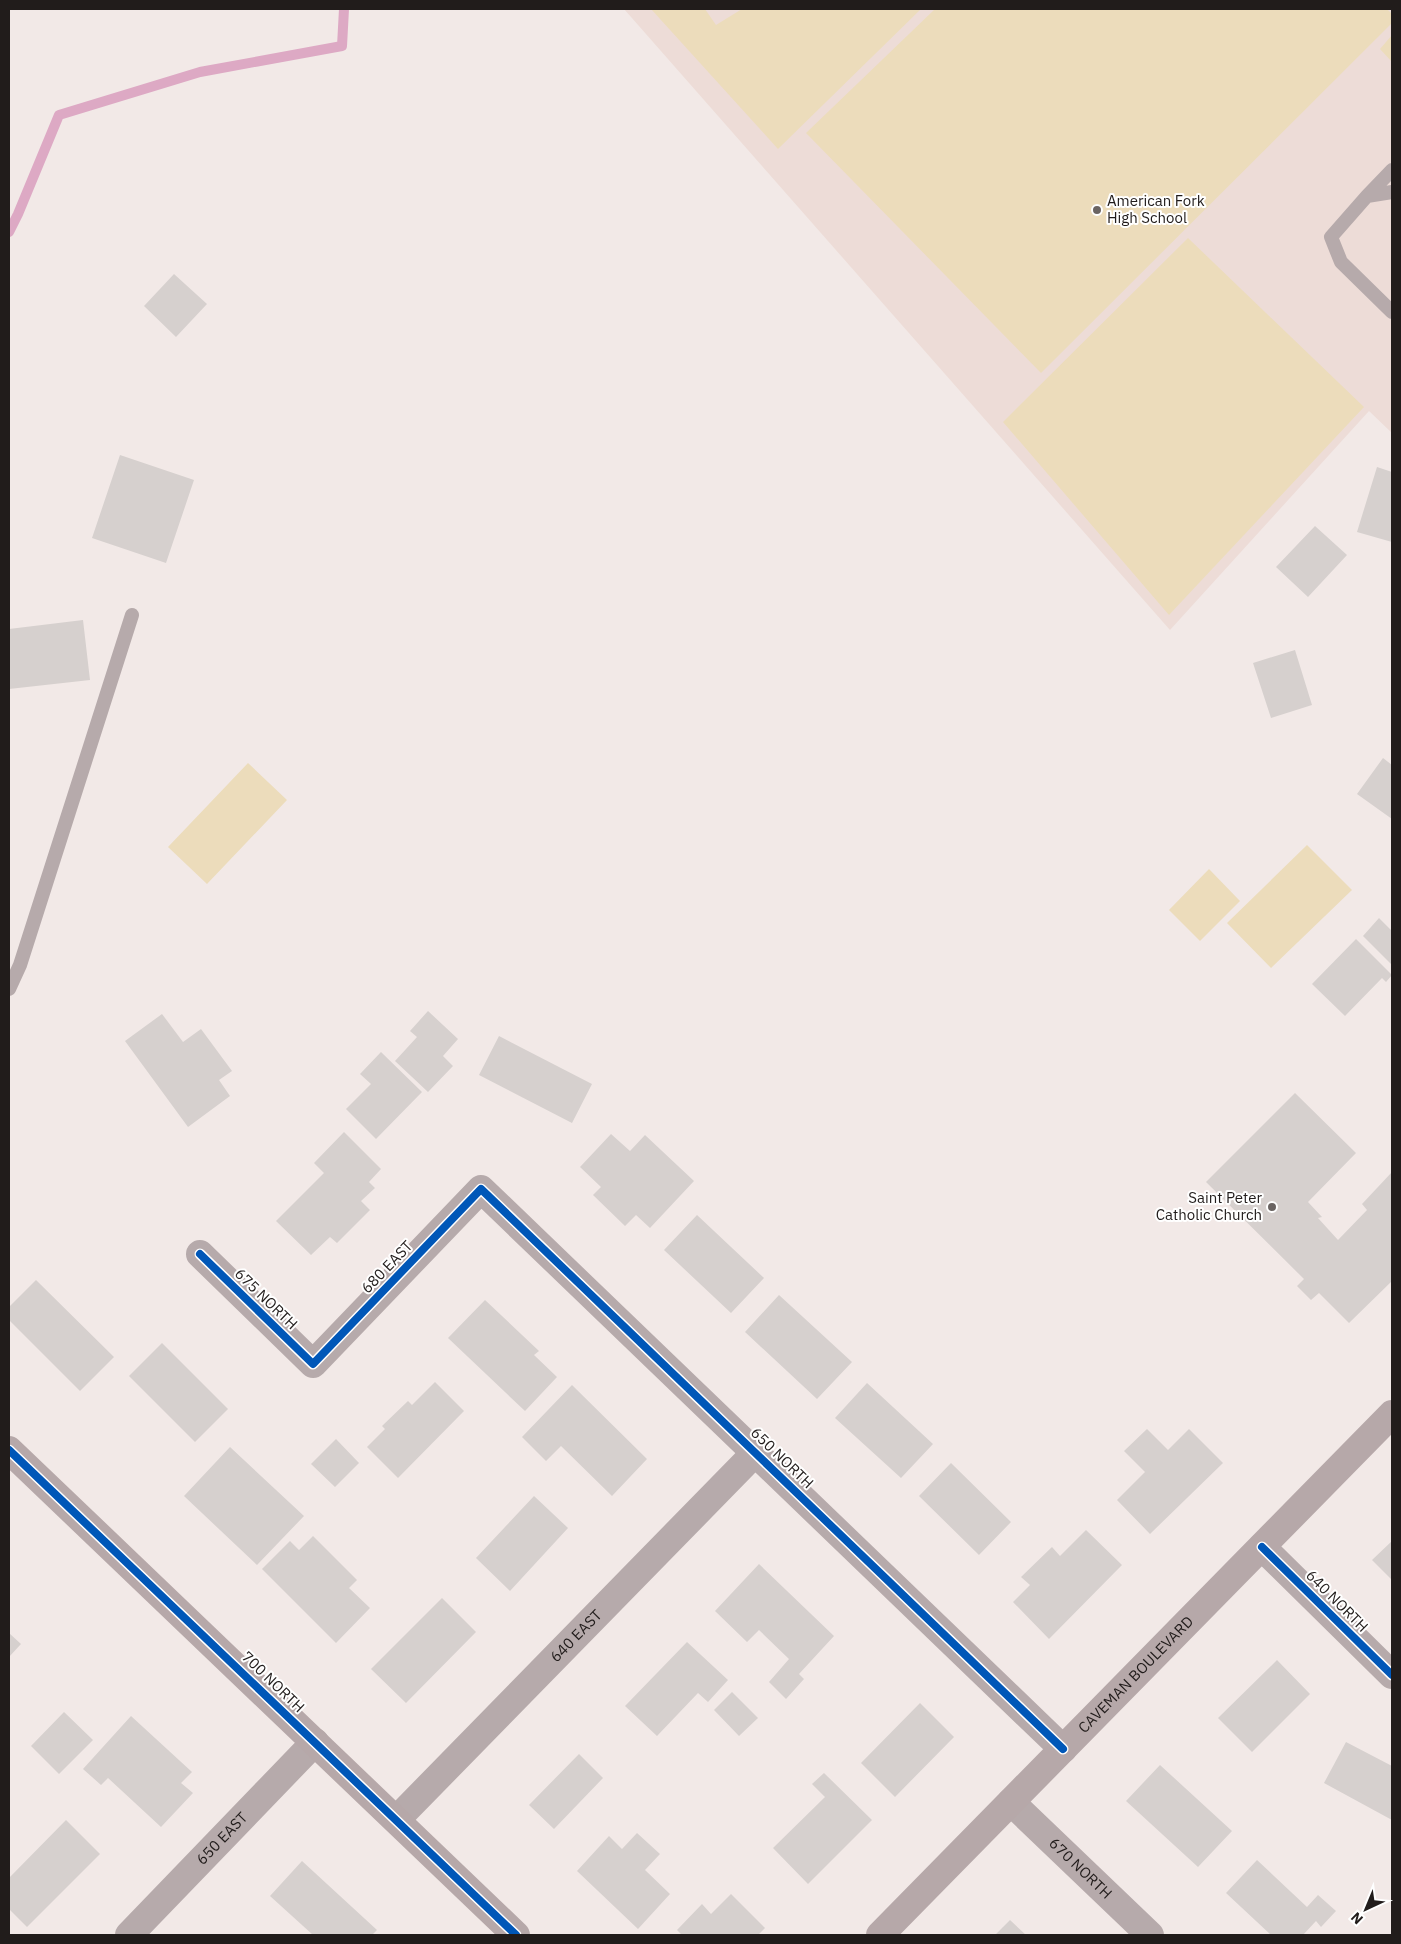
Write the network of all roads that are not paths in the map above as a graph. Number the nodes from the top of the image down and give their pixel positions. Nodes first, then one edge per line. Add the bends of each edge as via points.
1 (1392, 170) edge
2 (1392, 192) edge
3 (1367, 196) junction
4 (1392, 312) edge
5 (132, 615) dead end
6 (9, 990) edge
7 (481, 1189) joint
8 (200, 1254) dead end
9 (313, 1364) joint
10 (1392, 1414) edge
11 (9, 1450) edge
12 (756, 1452) junction
13 (1262, 1547) junction
14 (1392, 1675) edge
15 (315, 1742) junction
16 (1063, 1749) junction
17 (1011, 1802) junction
18 (397, 1819) junction
19 (129, 1935) edge
20 (516, 1935) edge
21 (880, 1935) edge
22 (1150, 1935) edge

1 - 3 lane
2 - 3 lane
3 - 4 lane via 1332,238 1341,262
5 - 6 lane via 20,965
7 - 9 street, 680 EAST
7 - 12 street, 650 NORTH
8 - 9 street, 675 NORTH
10 - 13 street, CAVEMAN BOULEVARD
11 - 15 street, 700 NORTH
12 - 16 street, 650 NORTH
12 - 18 street, 640 EAST
13 - 14 street, 640 NORTH
13 - 16 street, CAVEMAN BOULEVARD
15 - 18 street, 700 NORTH
15 - 19 street, 650 EAST
16 - 17 street, CAVEMAN BOULEVARD
17 - 21 street, CAVEMAN BOULEVARD
17 - 22 street, 670 NORTH
18 - 20 street, 700 NORTH

